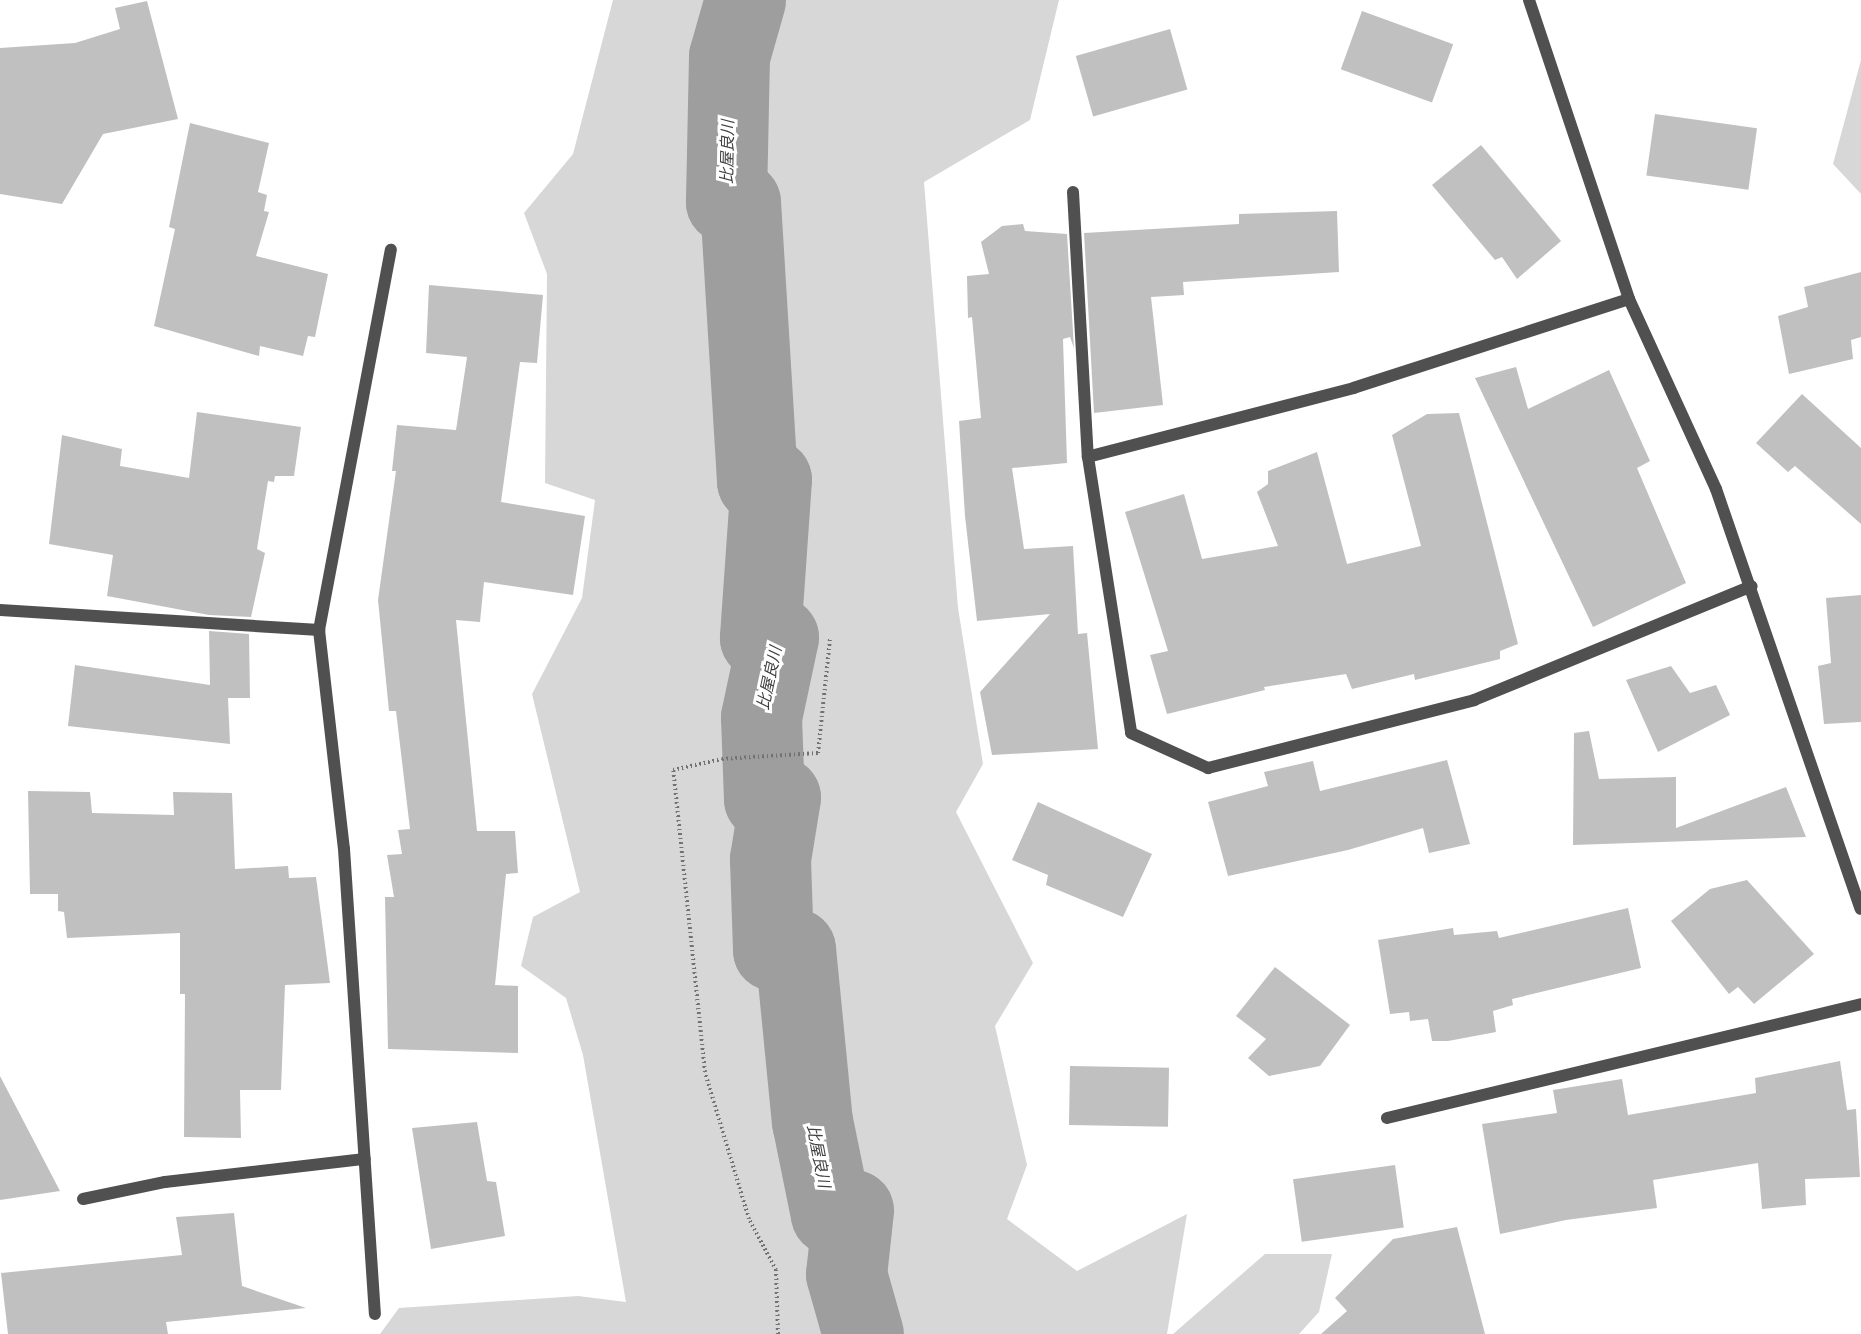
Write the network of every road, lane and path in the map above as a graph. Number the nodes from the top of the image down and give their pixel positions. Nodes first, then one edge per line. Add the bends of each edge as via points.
1 (1529, 0) edge
2 (1073, 192) dead end
3 (391, 250) dead end
4 (1629, 298) junction
5 (1088, 457) junction
6 (1752, 586) junction
7 (0, 610) edge
8 (319, 630) junction
9 (830, 638) dead end
10 (1861, 909) edge
11 (1861, 1004) edge
12 (1388, 1118) dead end
13 (365, 1159) junction
14 (83, 1199) dead end
15 (375, 1314) dead end
16 (778, 1334) edge

1 - 4 street
2 - 5 street
3 - 8 street
4 - 5 street via 1354,388
4 - 6 street via 1716,489
5 - 6 street via 1131,733 1208,768 1474,700
6 - 10 street
7 - 8 street
8 - 13 street via 344,849
9 - 16 path via 818,753 722,759 674,770 705,1072 749,1219 776,1270
11 - 12 street
13 - 14 street via 165,1182
13 - 15 street

